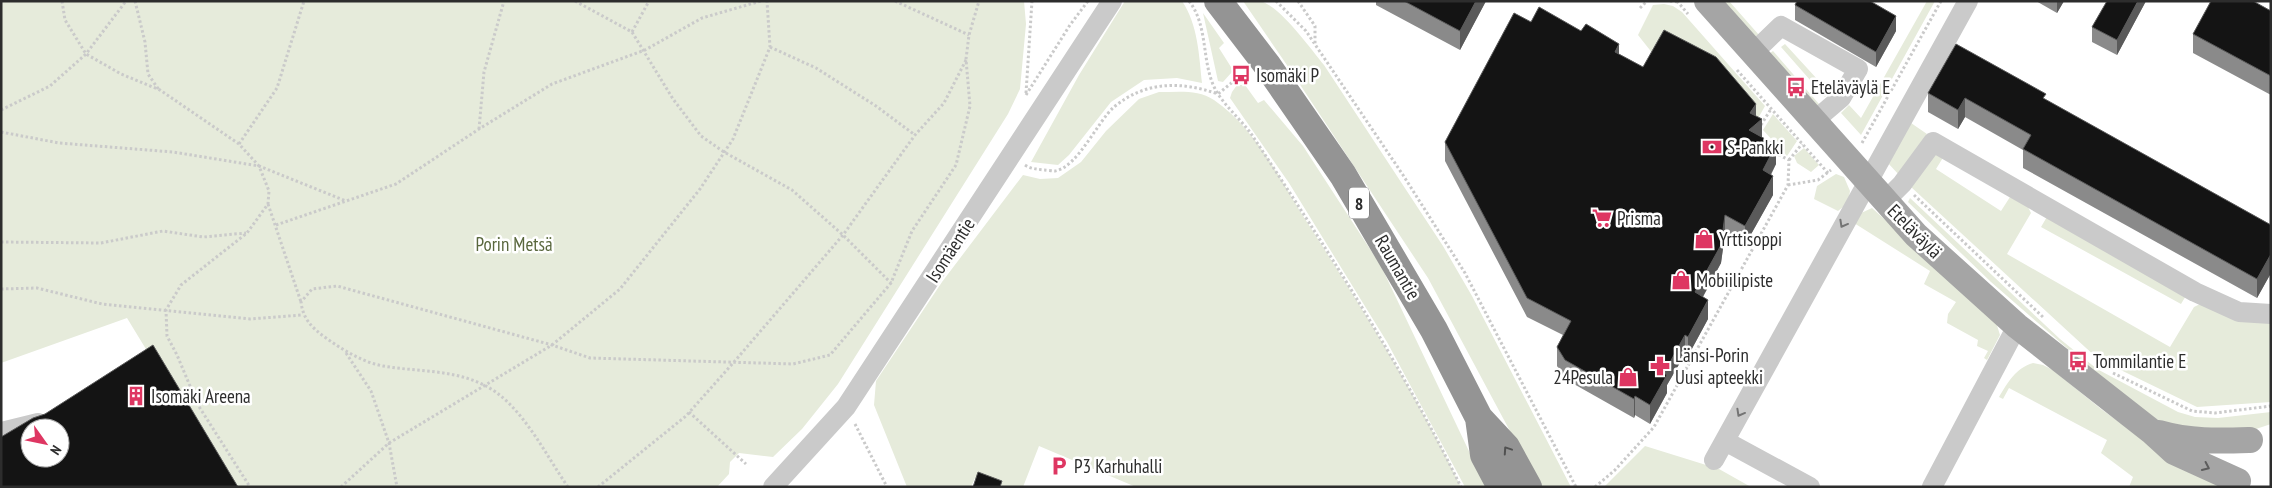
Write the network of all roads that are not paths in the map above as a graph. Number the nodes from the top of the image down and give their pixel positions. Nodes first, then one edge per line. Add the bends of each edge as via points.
1 (1112, 1) edge
2 (1707, 1) edge
3 (1968, 1) edge
4 (1206, 4) edge
5 (1753, 53) junction
6 (1808, 132) junction
7 (1872, 171) junction
8 (1894, 192) junction
9 (2271, 314) edge
10 (2017, 326) junction
11 (55, 412) edge
12 (1479, 418) junction
13 (2151, 431) junction
14 (1, 432) edge
15 (2260, 436) edge
16 (1724, 441) junction
17 (1714, 460) dead end
18 (2239, 484) edge
19 (773, 487) edge
20 (1501, 487) edge
21 (1528, 487) edge
22 (1810, 487) edge
23 (1932, 487) edge

1 - 19 street, Isomäentie via 846,408
2 - 5 main road, Eteläväylä
3 - 7 street
4 - 12 highway, Raumantie / 8 via 1267,65 1343,176 1434,330
5 - 6 main road, Eteläväylä
5 - 6 street via 1782,26 1858,69 1840,98
6 - 7 main road, Eteläväylä
7 - 8 main road, Eteläväylä
7 -> 16 street
8 - 9 street via 1933,142 2195,292 2239,312
8 - 10 main road, Eteläväylä via 1916,235
10 - 13 main road, Eteläväylä
10 - 23 street
11 - 14 street via 39,422
12 - 20 highway, Raumantie / 8 via 1484,455
21 -> 12 highway, Raumantie / 8 via 1506,447
13 - 15 main road, Eteläväylä via 2202,442
13 -> 18 main road, Eteläväylä via 2174,452
15 - 18 main road via 2240,454 2236,468
16 - 17 street
16 - 22 street

